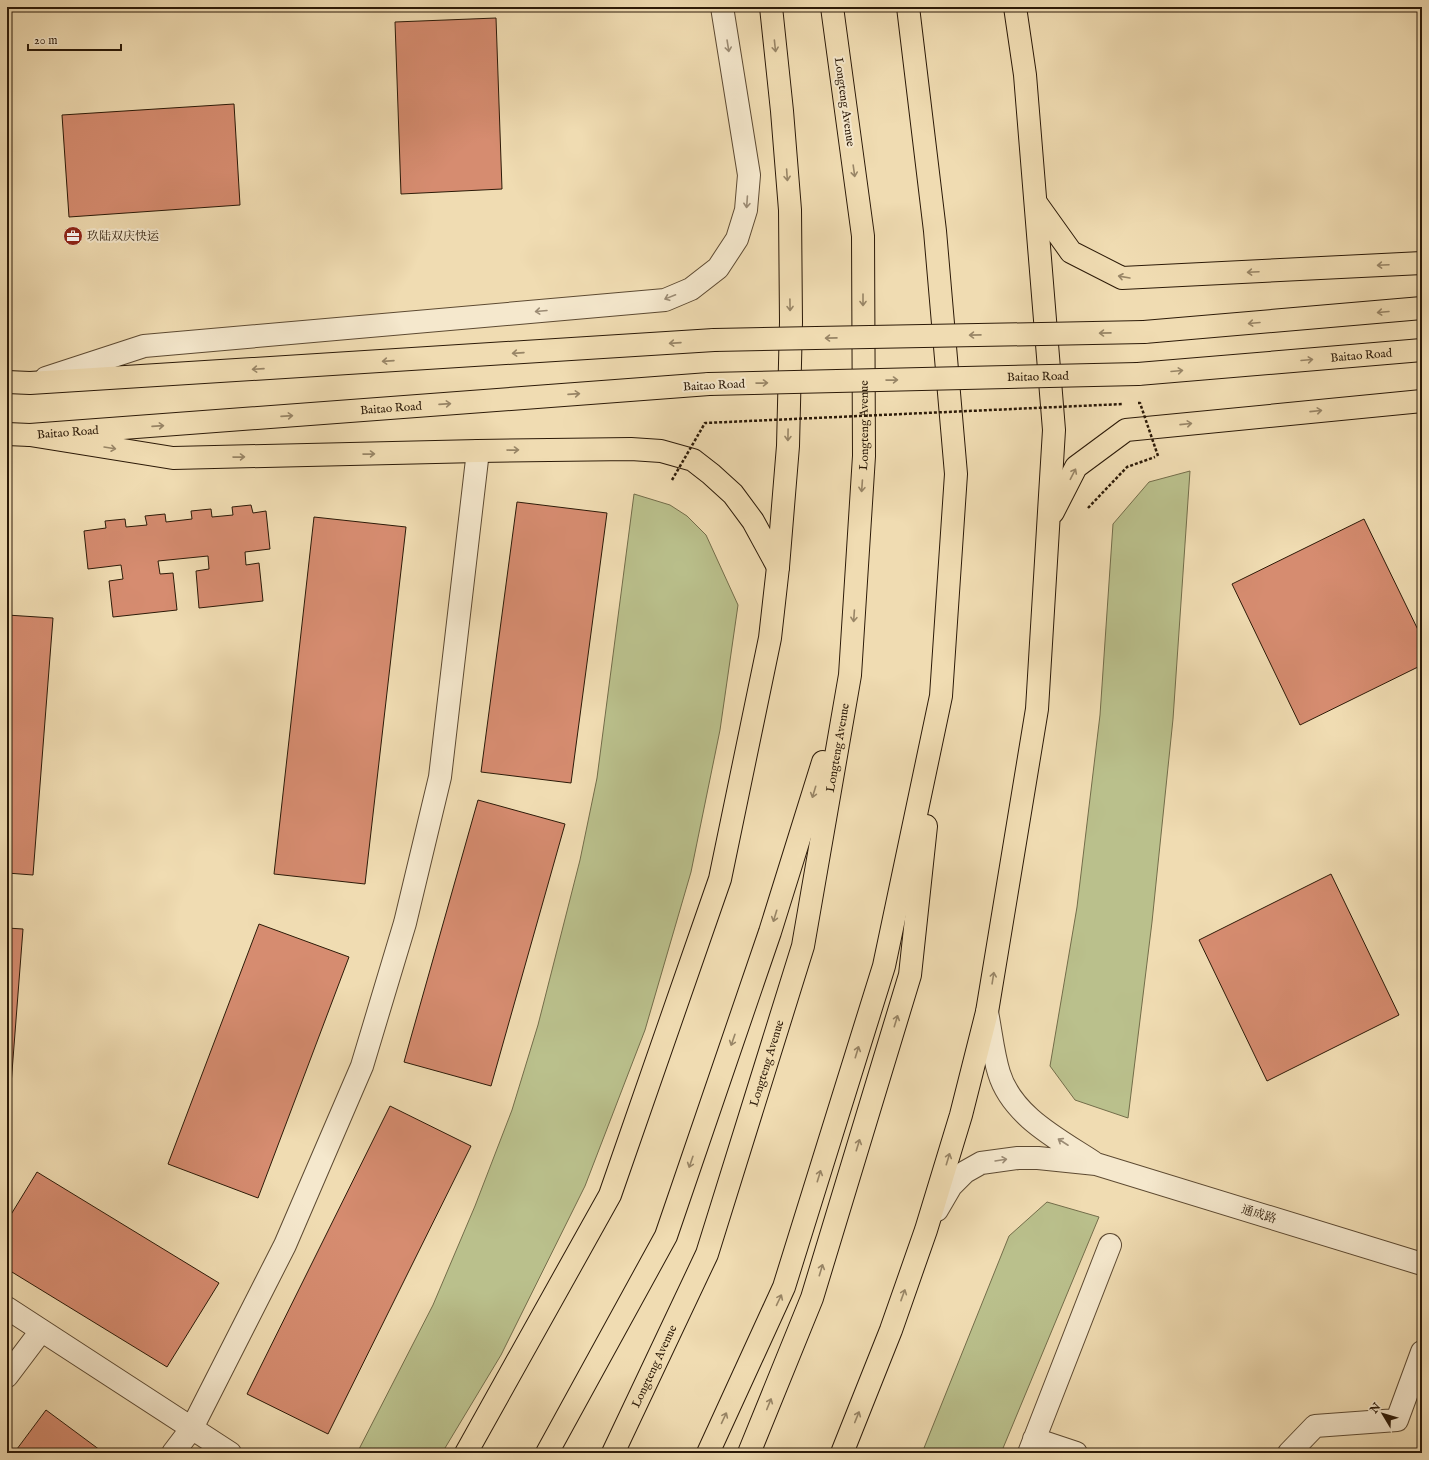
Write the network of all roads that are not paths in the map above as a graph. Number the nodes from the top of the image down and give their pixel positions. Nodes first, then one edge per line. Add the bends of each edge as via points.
1 (722, 7) edge
2 (771, 7) edge
3 (832, 7) edge
4 (908, 7) edge
5 (1015, 7) edge
6 (1036, 203) junction
7 (1422, 263) edge
8 (1422, 308) edge
9 (1422, 350) edge
10 (7, 382) edge
11 (30, 383) junction
12 (1422, 401) edge
13 (7, 434) edge
14 (30, 436) junction
15 (478, 451) junction
16 (1049, 521) junction
17 (778, 567) junction
18 (850, 675) junction
19 (941, 696) junction
20 (987, 1012) junction
21 (1096, 1164) junction
22 (926, 1230) junction
23 (1110, 1245) dead end
24 (1422, 1264) edge
25 (7, 1308) edge
26 (41, 1331) junction
27 (1422, 1352) edge
28 (7, 1376) edge
29 (192, 1428) junction
30 (1032, 1446) edge
31 (173, 1453) edge
32 (230, 1453) edge
33 (466, 1453) edge
34 (548, 1453) edge
35 (613, 1453) edge
36 (708, 1453) edge
37 (749, 1453) edge
38 (842, 1453) edge
39 (1076, 1453) edge
40 (1289, 1453) edge

1 -> 11 street via 749,175 746,210 737,240 718,268 690,288 665,300 144,346
2 -> 17 main road via 790,225 788,446
3 -> 18 main road, Longteng Avenue via 863,236 864,456
4 - 19 main road via 935,231 956,474
5 - 6 main road via 1025,75
7 -> 6 main road via 1122,278 1071,252
6 - 16 main road via 1054,430
8 -> 11 main road, bridge via 1144,332 714,340
14 -> 9 main road, Baitao Road, bridge via 709,384 1138,374
10 - 11 main road
16 -> 12 main road via 1076,467 1126,430
13 - 14 main road, Baitao Road
14 -> 15 main road via 173,458
15 -> 17 main road via 631,448 661,451 693,460 733,494 753,521
15 - 29 street via 440,777 405,923 359,1073 285,1245
20 -> 16 main road via 1037,710
17 - 33 main road via 770,638 720,879 610,1195
18 -> 34 main road via 770,932 666,1236
18 - 35 main road, Longteng Avenue via 803,946 707,1254
36 -> 19 main road via 784,1287 884,966
37 -> 19 main road via 812,1298 910,975
21 -> 20 street via 1035,1123 1006,1091 999,1073
22 -> 20 main road via 961,1115
22 -> 21 street via 951,1186 965,1172 981,1163 1038,1158
21 - 24 street, 通成路
38 -> 22 main road via 891,1330
23 - 30 street
25 - 26 street
26 - 28 street
26 - 29 street
27 - 40 street via 1397,1420 1315,1426
29 - 31 street
29 - 32 street
30 - 39 street

